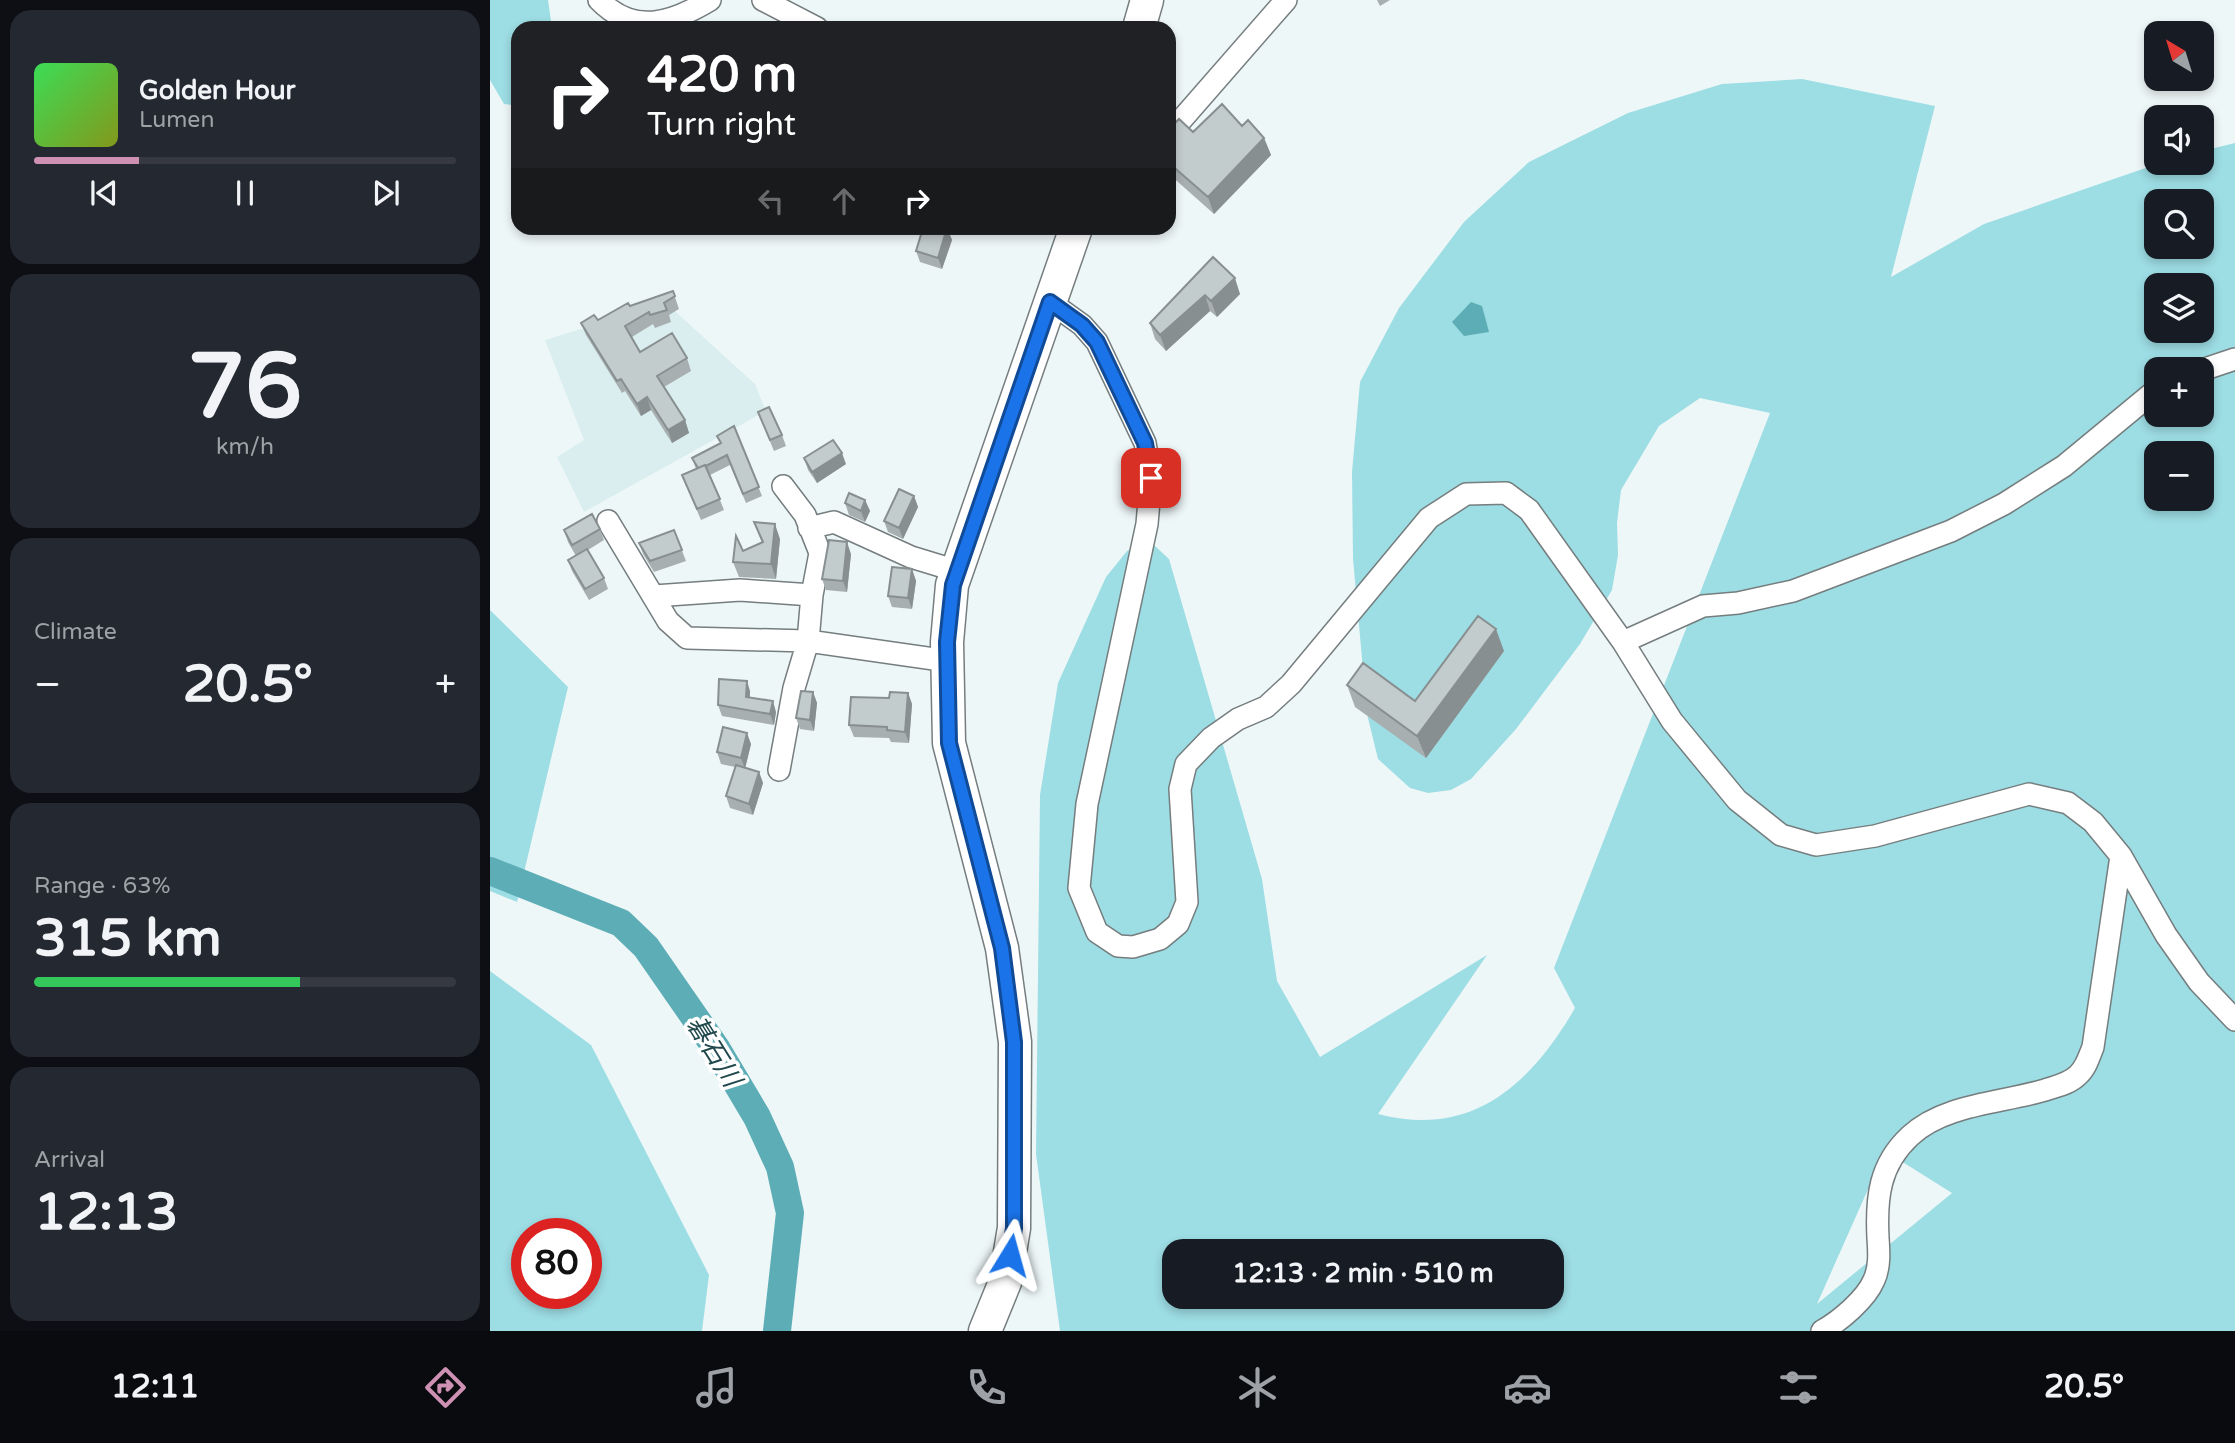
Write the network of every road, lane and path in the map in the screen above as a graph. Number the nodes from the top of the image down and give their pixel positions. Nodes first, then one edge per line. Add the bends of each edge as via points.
1 (599, 0) edge
2 (710, 0) edge
3 (763, 0) edge
4 (1147, 0) edge
5 (1286, 0) edge
6 (631, 21) edge
7 (667, 21) edge
8 (804, 21) edge
9 (1141, 21) edge
10 (1176, 126) edge
11 (1074, 235) edge
12 (1050, 302) junction
13 (2235, 359) edge
14 (2214, 366) edge
15 (2144, 400) edge
16 (783, 485) dead end
17 (608, 521) dead end
18 (809, 528) junction
19 (957, 571) junction
20 (812, 595) junction
21 (654, 596) junction
22 (808, 641) junction
23 (1623, 642) junction
24 (948, 662) junction
25 (779, 770) dead end
26 (2121, 856) junction
27 (2235, 1020) edge
28 (985, 1331) edge
29 (1822, 1331) edge

1 - 6 street
2 - 7 street
3 - 8 street
4 - 9 highway
5 - 10 street
11 - 12 highway
12 - 19 highway
12 - 23 street via 1097,342 1145,443 1151,478 1144,537 1087,804 1079,888 1097,932 1118,946 1160,939 1178,924 1187,902 1180,789 1186,764 1211,738 1266,707 1291,684 1443,507 1466,494 1490,492 1506,493 1529,510
13 - 14 street
15 - 23 street via 2064,466 1951,531 1793,591 1703,606
16 - 18 street
17 - 21 street
18 - 19 street via 834,522 911,558
18 - 20 street via 820,553
19 - 24 highway
20 - 21 street via 740,590
20 - 22 street
21 - 22 street via 668,621 687,638
22 - 24 street
22 - 25 street
23 - 26 street via 1672,721 1737,800 1781,835 1816,845 1875,836 2029,794 2068,803 2093,822
24 - 28 highway via 949,743 1002,948 1014,1042 1014,1228 1004,1282
26 - 27 street via 2166,936 2199,982
26 - 29 street via 2093,1047 2080,1074 2036,1093 1954,1113 1912,1134 1890,1157 1882,1177 1876,1205 1879,1259 1875,1278 1866,1294

